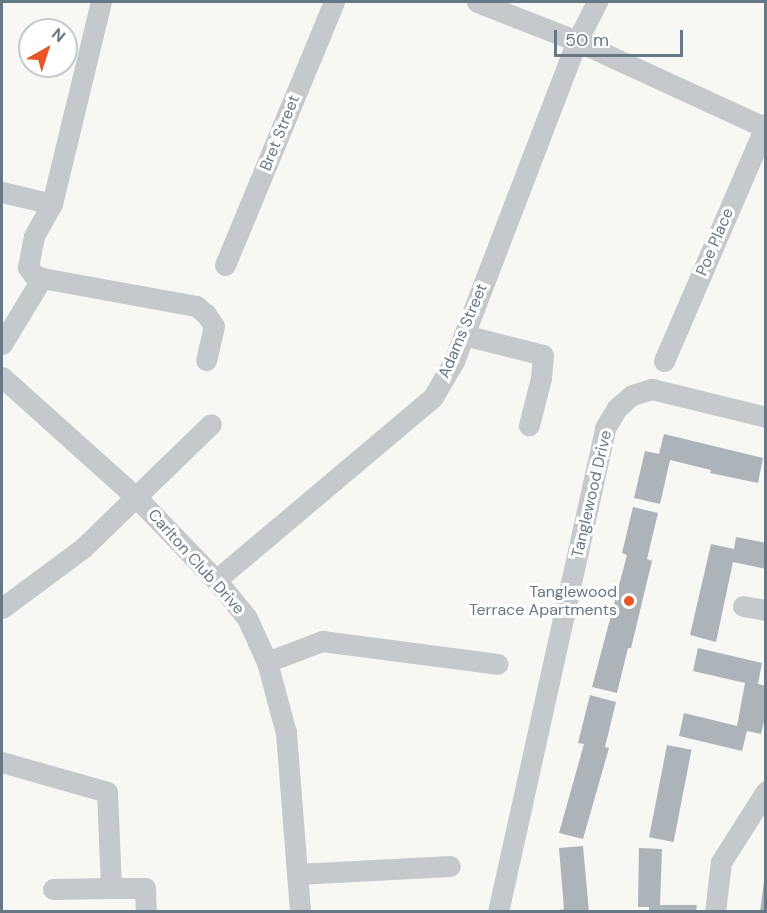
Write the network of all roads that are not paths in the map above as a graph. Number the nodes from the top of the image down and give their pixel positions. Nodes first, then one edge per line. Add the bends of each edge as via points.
1 (101, 2) edge
2 (334, 2) edge
3 (477, 2) edge
4 (597, 2) edge
5 (577, 41) junction
6 (765, 126) edge
7 (2, 192) edge
8 (52, 204) junction
9 (225, 266) dead end
10 (42, 278) junction
11 (464, 335) junction
12 (2, 344) edge
13 (206, 360) dead end
14 (664, 361) dead end
15 (2, 377) edge
16 (765, 417) edge
17 (211, 424) dead end
18 (529, 425) dead end
19 (136, 498) junction
20 (216, 580) junction
21 (743, 606) dead end
22 (2, 608) edge
23 (765, 610) edge
24 (267, 662) junction
25 (498, 664) dead end
26 (2, 762) edge
27 (765, 791) edge
28 (450, 866) dead end
29 (297, 874) junction
30 (111, 888) junction
31 (53, 889) dead end
32 (146, 912) edge
33 (300, 912) edge
34 (498, 912) edge
35 (715, 912) edge

1 - 8 street
2 - 9 street, Bret Street
3 - 5 street
4 - 5 street, Adams Street
5 - 6 street
5 - 11 street, Adams Street
6 - 14 street, Poe Place
7 - 8 street
8 - 10 street via 34,236 28,267
10 - 12 street
10 - 13 street via 196,306 214,326
11 - 18 street via 543,355
11 - 20 street, Adams Street via 433,397
15 - 19 street, Carlton Club Drive
16 - 34 street, Tanglewood Drive via 652,389 633,395 617,408 605,428
17 - 19 street
19 - 20 street, Carlton Club Drive
19 - 22 street via 84,548
20 - 24 street, Carlton Club Drive via 247,618
21 - 23 street
24 - 25 street via 322,641
24 - 29 street, Carlton Club Drive via 286,733
26 - 30 street via 107,792
27 - 35 street via 721,862
28 - 29 street
29 - 33 street, Carlton Club Drive
30 - 31 street
30 - 32 street via 145,888

